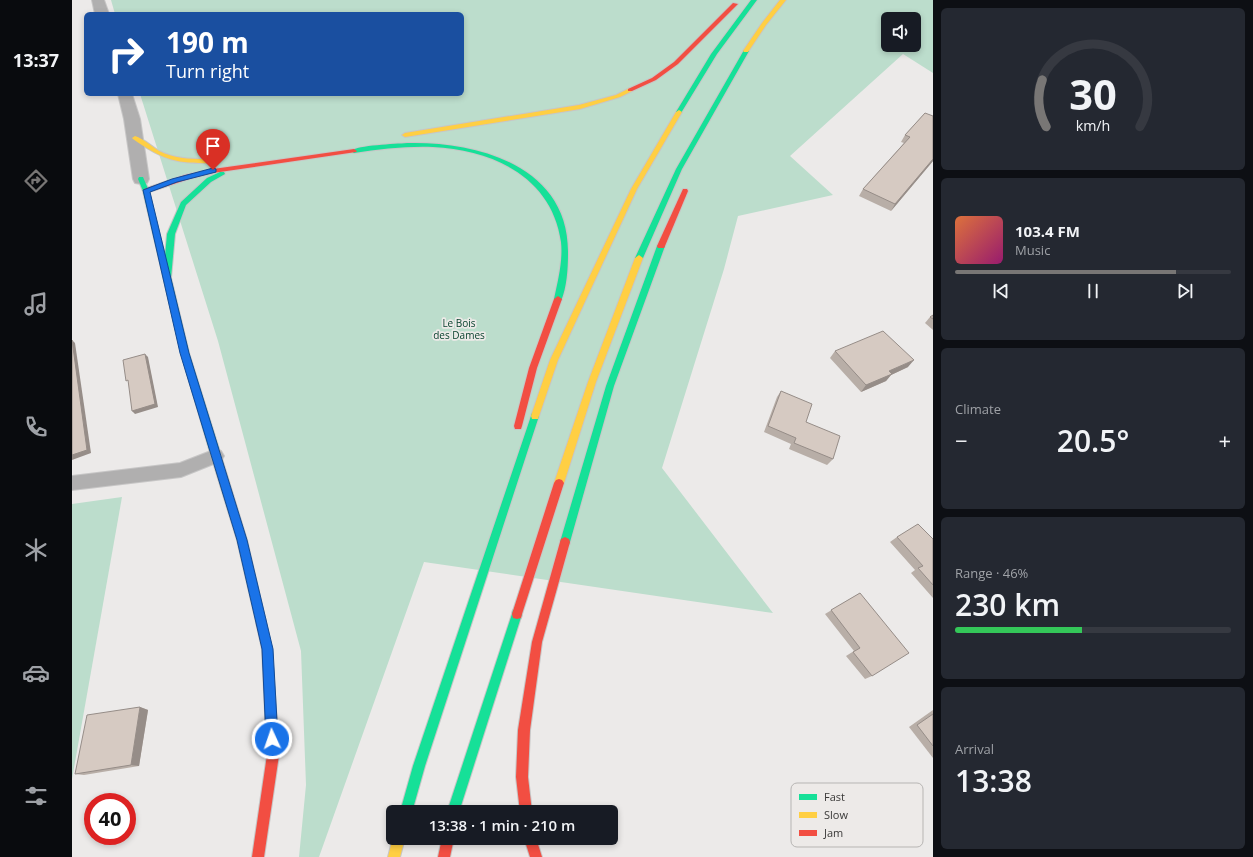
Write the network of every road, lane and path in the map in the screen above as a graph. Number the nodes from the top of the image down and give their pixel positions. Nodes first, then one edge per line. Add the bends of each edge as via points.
1 (98, 0) edge
2 (738, 0) edge
3 (754, 0) edge
4 (782, 0) edge
5 (101, 12) edge
6 (738, 64) junction
7 (126, 96) edge
8 (135, 138) junction
9 (705, 143) dead end
10 (284, 152) dead end
11 (180, 168) dead end
12 (234, 168) junction
13 (146, 182) junction
14 (687, 185) dead end
15 (167, 278) junction
16 (515, 438) dead end
17 (216, 456) junction
18 (507, 469) dead end
19 (72, 483) edge
20 (478, 586) junction
21 (408, 805) edge
22 (455, 805) edge
23 (525, 805) edge
24 (397, 845) edge
25 (447, 845) edge
26 (532, 845) edge
27 (258, 857) edge
28 (394, 857) edge
29 (444, 857) edge
30 (536, 857) edge

1 - 5 street
2 - 10 main road via 676,63 654,79 618,96 580,107
3 - 20 main road via 694,83 630,197 554,360
4 - 6 main road
6 - 9 main road
6 - 22 main road via 679,169 642,249 592,382
7 - 8 street
8 - 11 main road via 168,158 185,161 218,160
8 - 13 street
12 - 13 main road via 213,170 175,180
12 - 15 main road via 209,180 183,204 171,234
12 - 16 main road via 355,150 414,145 460,147 480,152 517,168 534,179 548,193 565,240 564,279 533,369
13 - 15 main road
14 - 23 main road via 660,249 610,386 537,642 524,730 522,777
15 - 17 main road via 185,353
17 - 19 lane via 181,470
17 - 27 main road via 242,540 267,649 273,754
18 - 20 main road
20 - 21 main road
24 - 28 main road
25 - 29 main road
26 - 30 main road

